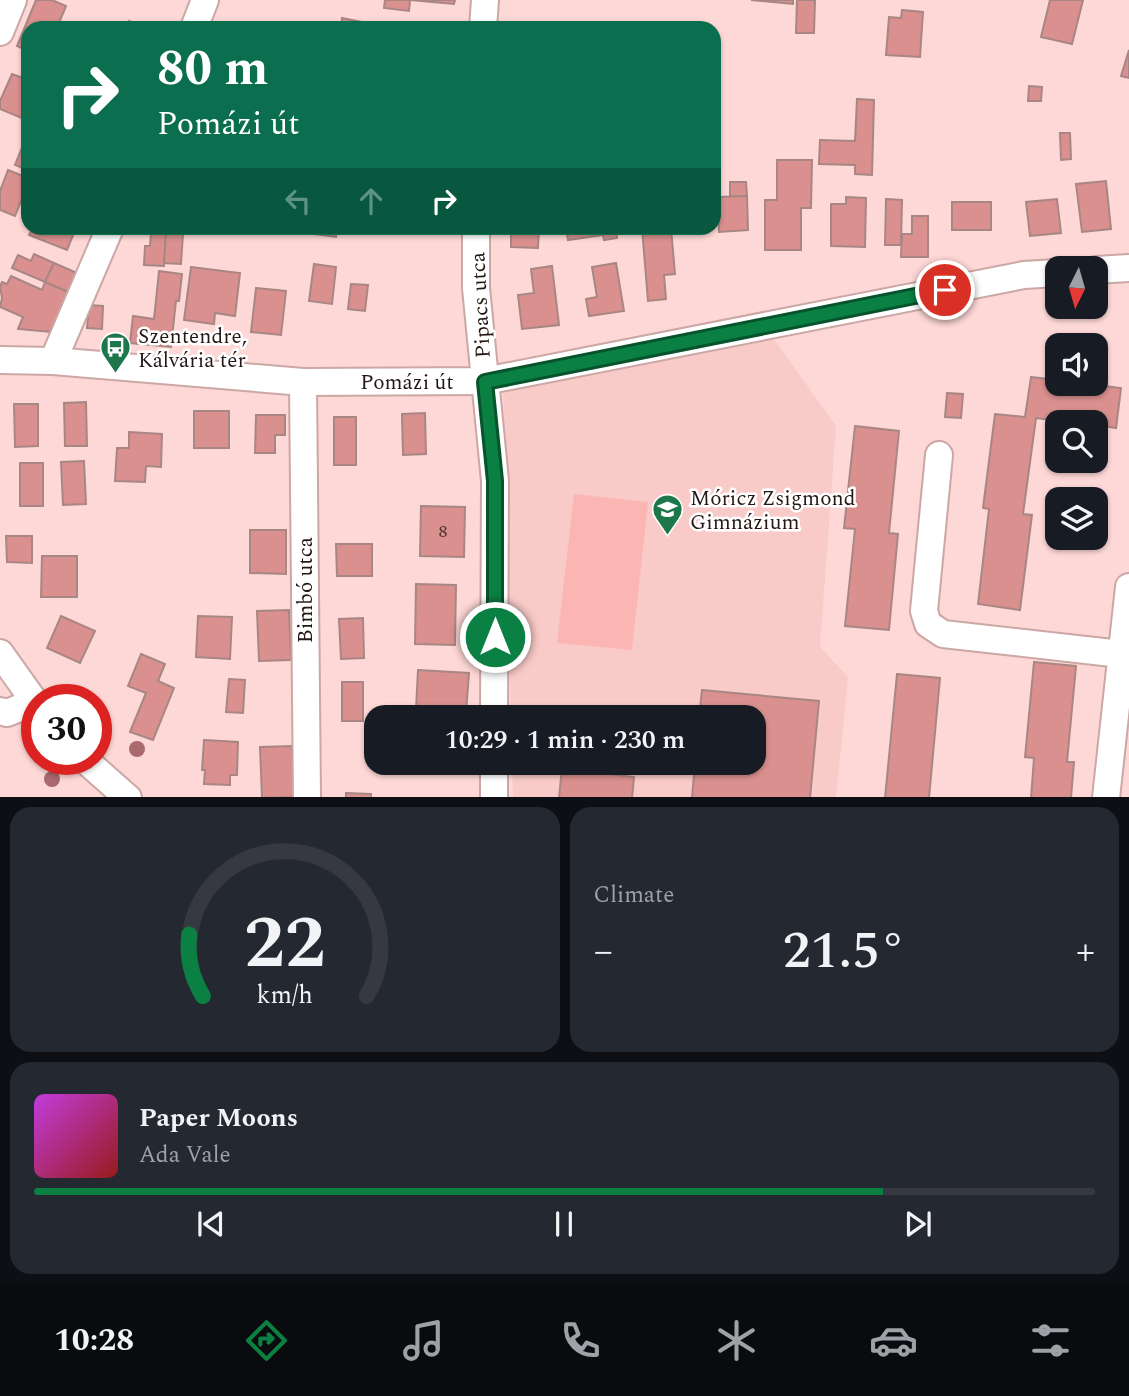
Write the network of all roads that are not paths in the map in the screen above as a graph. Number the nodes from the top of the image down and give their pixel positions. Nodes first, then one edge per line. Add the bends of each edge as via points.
1 (13, 0) edge
2 (205, 0) edge
3 (485, 0) edge
4 (197, 21) edge
5 (484, 21) edge
6 (0, 32) edge
7 (107, 235) edge
8 (476, 235) edge
9 (1129, 268) edge
10 (1108, 269) edge
11 (1045, 273) edge
12 (0, 360) edge
13 (53, 360) junction
14 (303, 382) junction
15 (485, 382) junction
16 (939, 456) dead end
17 (1129, 587) edge
18 (0, 653) edge
19 (1121, 654) junction
20 (21, 684) edge
21 (494, 705) edge
22 (21, 711) edge
23 (2, 720) edge
24 (102, 775) edge
25 (494, 775) edge
26 (128, 797) edge
27 (307, 797) edge
28 (494, 797) edge
29 (1106, 797) edge

1 - 6 street
2 - 4 street
3 - 5 street
7 - 13 street
8 - 15 street, Pipacs utca
9 - 10 street
11 - 15 street, Pomázi út
12 - 13 street, Pomázi út
13 - 14 street, Pomázi út
14 - 15 street, Pomázi út
14 - 27 street, Bimbó utca
15 - 21 street, Pipacs utca via 495,481
16 - 19 street via 924,611 928,624 943,634
17 - 19 street
18 - 20 street
19 - 29 street
22 - 23 street
24 - 26 street
25 - 28 street

